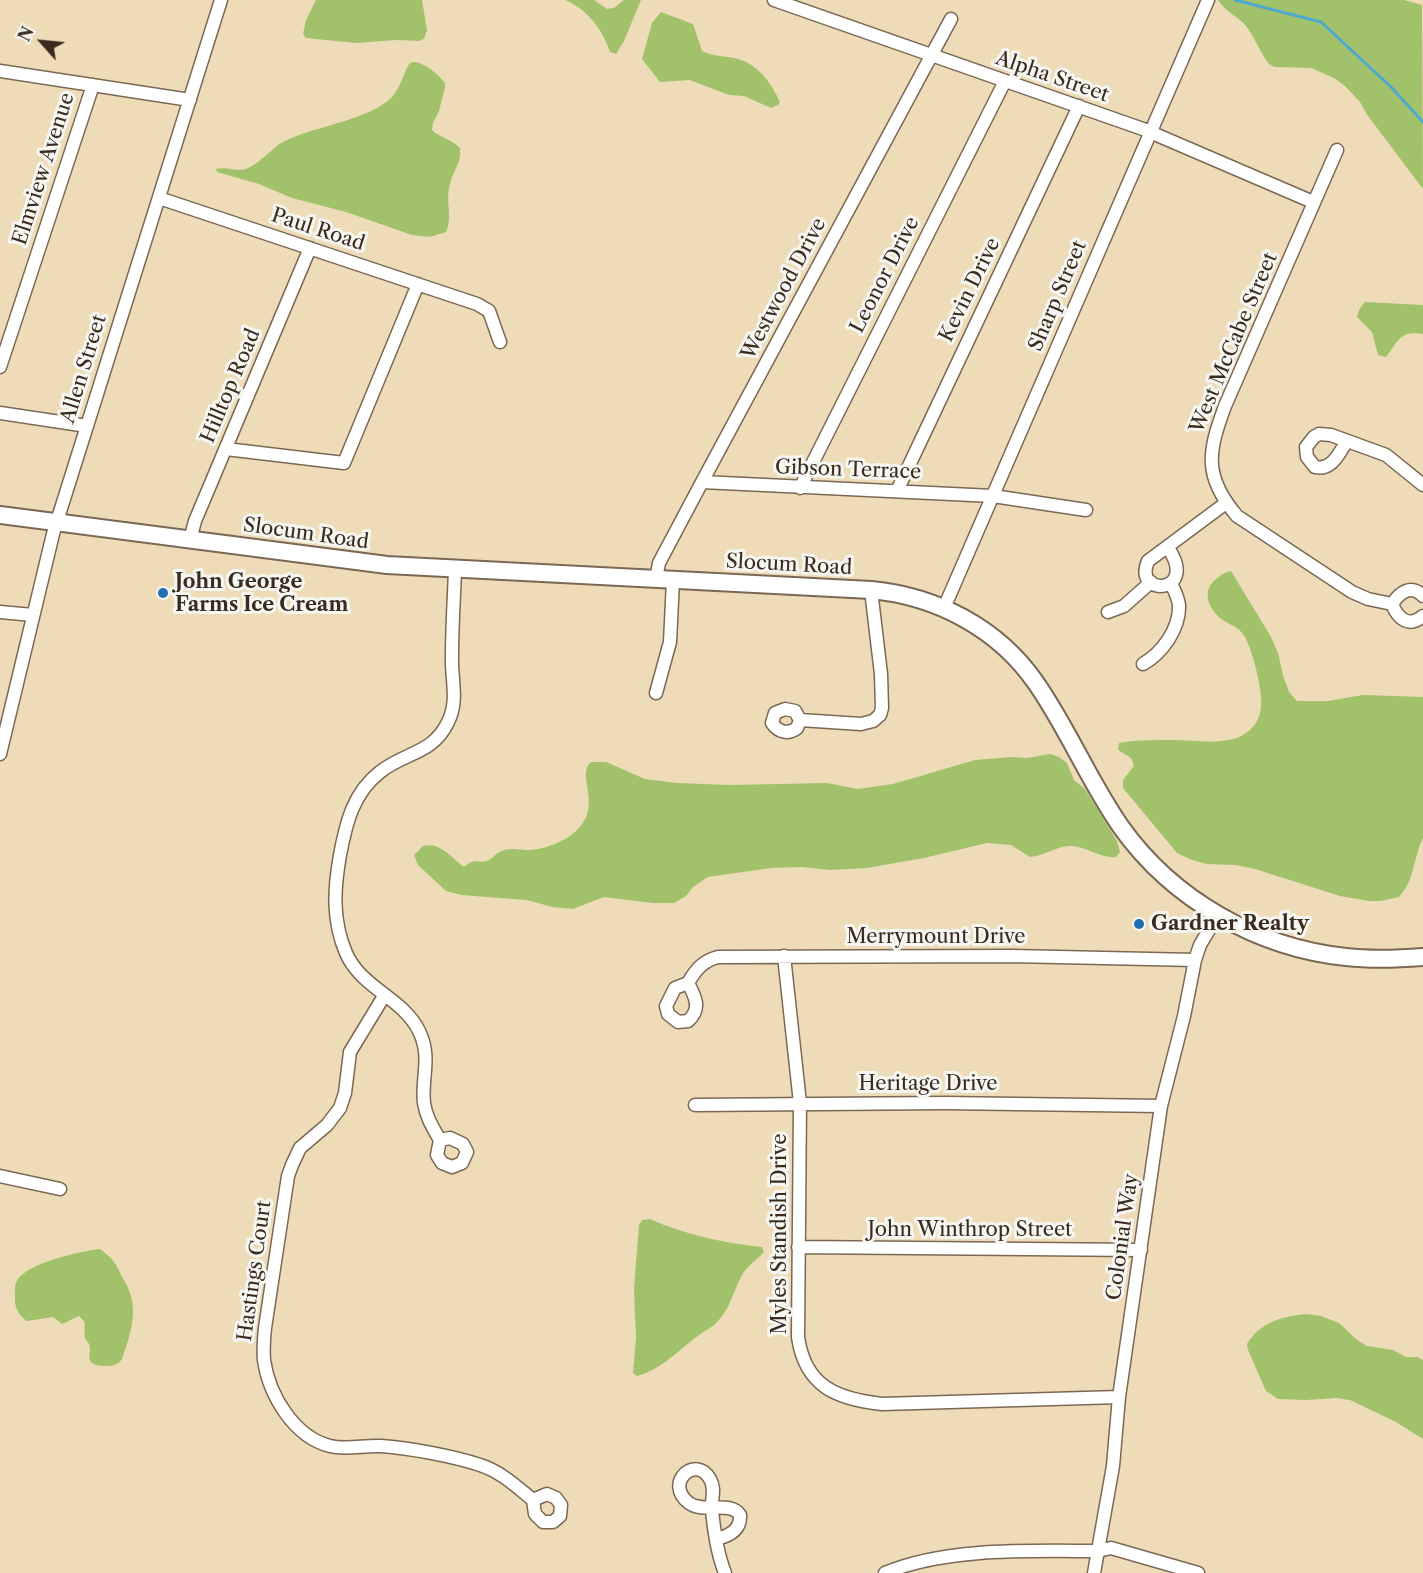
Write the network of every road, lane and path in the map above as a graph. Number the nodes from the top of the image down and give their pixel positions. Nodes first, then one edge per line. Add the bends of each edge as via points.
1 (222, 0) edge
2 (774, 0) edge
3 (1208, 0) edge
4 (951, 19) dead end
5 (933, 56) junction
6 (0, 71) edge
7 (1005, 81) junction
8 (93, 85) junction
9 (190, 100) junction
10 (1079, 106) junction
11 (1151, 132) junction
12 (1337, 150) dead end
13 (159, 198) junction
14 (1313, 202) junction
15 (310, 248) junction
16 (418, 284) junction
17 (500, 342) dead end
18 (0, 367) edge
19 (0, 413) edge
20 (87, 426) junction
21 (1347, 441) dead end
22 (226, 449) junction
23 (702, 482) junction
24 (1423, 485) edge
25 (800, 488) junction
26 (897, 491) junction
27 (993, 496) junction
28 (1226, 503) junction
29 (1086, 510) dead end
30 (0, 515) edge
31 (57, 523) junction
32 (190, 540) junction
33 (1168, 548) junction
34 (454, 570) junction
35 (656, 579) junction
36 (673, 580) junction
37 (1151, 582) junction
38 (1171, 583) junction
39 (871, 590) junction
40 (1423, 596) edge
41 (1392, 604) junction
42 (944, 608) junction
43 (0, 612) edge
44 (1108, 612) dead end
45 (33, 615) junction
46 (1423, 616) edge
47 (1143, 664) dead end
48 (656, 693) dead end
49 (5, 708) edge
50 (800, 720) dead end
51 (0, 754) edge
52 (1218, 915) junction
53 (784, 956) junction
54 (1423, 957) edge
55 (1195, 960) junction
56 (688, 983) dead end
57 (384, 996) junction
58 (800, 1103) junction
59 (695, 1105) dead end
60 (1161, 1106) junction
61 (440, 1140) dead end
62 (0, 1176) edge
63 (60, 1189) dead end
64 (798, 1247) junction
65 (1141, 1250) junction
66 (1119, 1397) junction
67 (533, 1500) dead end
68 (716, 1539) junction
69 (1098, 1551) junction
70 (725, 1573) edge
71 (885, 1573) edge
72 (1094, 1573) edge
73 (1198, 1573) edge

1 - 9 street, Allen Street
2 - 5 street, Alpha Street
3 - 11 street, Sharp Street
4 - 5 street, Westwood Drive
5 - 7 street, Alpha Street
5 - 23 street, Westwood Drive
6 - 8 street
7 - 10 street, Alpha Street
7 - 25 street, Leonor Drive
8 - 9 street
8 - 18 street, Elmview Avenue
9 - 13 street, Allen Street
10 - 11 street, Alpha Street
10 - 26 street, Kevin Drive
11 - 14 street, Alpha Street
11 - 27 street, Sharp Street
12 - 14 street, West McCabe Street
13 - 15 street, Paul Road
13 - 20 street, Allen Street
14 - 28 street, West McCabe Street via 1215,433 1211,464
15 - 16 street, Paul Road
15 - 22 street, Hilltop Road
16 - 17 street, Paul Road via 489,311
16 - 22 street via 344,463
19 - 20 street
20 - 31 street, Allen Street
21 - 24 street via 1386,455
22 - 32 street, Hilltop Road
23 - 25 street, Gibson Terrace
23 - 35 street, Westwood Drive via 659,563
25 - 26 street, Gibson Terrace
26 - 27 street, Gibson Terrace
27 - 29 street, Gibson Terrace
27 - 42 street, Sharp Street
28 - 33 street
28 - 41 street, West McCabe Street via 1249,525 1353,592
30 - 31 main road, Slocum Road
31 - 32 main road, Slocum Road
31 - 45 street, Allen Street
32 - 34 main road, Slocum Road via 372,564
33 - 37 street via 1147,564 1146,575
33 - 38 street via 1176,564
34 - 35 main road, Slocum Road
34 - 57 street via 452,714 434,743 388,766 353,805 336,881 335,916 345,953
35 - 36 main road, Slocum Road
36 - 39 main road, Slocum Road
36 - 48 street via 670,642
37 - 38 street via 1161,587
37 - 44 street via 1124,606
38 - 47 street via 1179,603 1176,623 1155,658
39 - 42 main road, Slocum Road via 910,596
39 - 50 street via 882,711 876,720 861,724
40 - 41 street via 1408,590
41 - 46 street, West McCabe Street via 1397,616 1407,622
42 - 52 main road, Slocum Road via 983,630 1020,663 1133,843 1169,880
43 - 45 street
45 - 49 street, Allen Street
49 - 51 street, Allen Street
52 - 54 main road, Slocum Road via 1260,936 1312,952 1371,959
52 - 55 street, Colonial Way
53 - 55 street, Merrymount Drive
53 - 56 street, Merrymount Drive via 711,959 698,967
53 - 58 street, Myles Standish Drive
55 - 60 street, Colonial Way
57 - 61 street via 405,1012 420,1033 426,1060 424,1104
57 - 67 street, Hastings Court via 350,1052 340,1108 300,1148 288,1176 265,1328 266,1371 287,1414 320,1443 339,1448 394,1448 473,1462 493,1470
58 - 59 street, Heritage Drive
58 - 60 street, Heritage Drive
58 - 64 street, Myles Standish Drive
60 - 65 street, Colonial Way
62 - 63 street
64 - 65 street, John Winthrop Street
64 - 66 street, Myles Standish Drive via 801,1356 814,1378 841,1395 866,1402 903,1404
65 - 66 street, Colonial Way
66 - 69 street, Colonial Way via 1113,1466
68 - 68 street via 712,1507 737,1510 739,1525
68 - 70 street
69 - 71 street via 990,1552 929,1560
69 - 72 street, Colonial Way
69 - 73 street via 1111,1548

